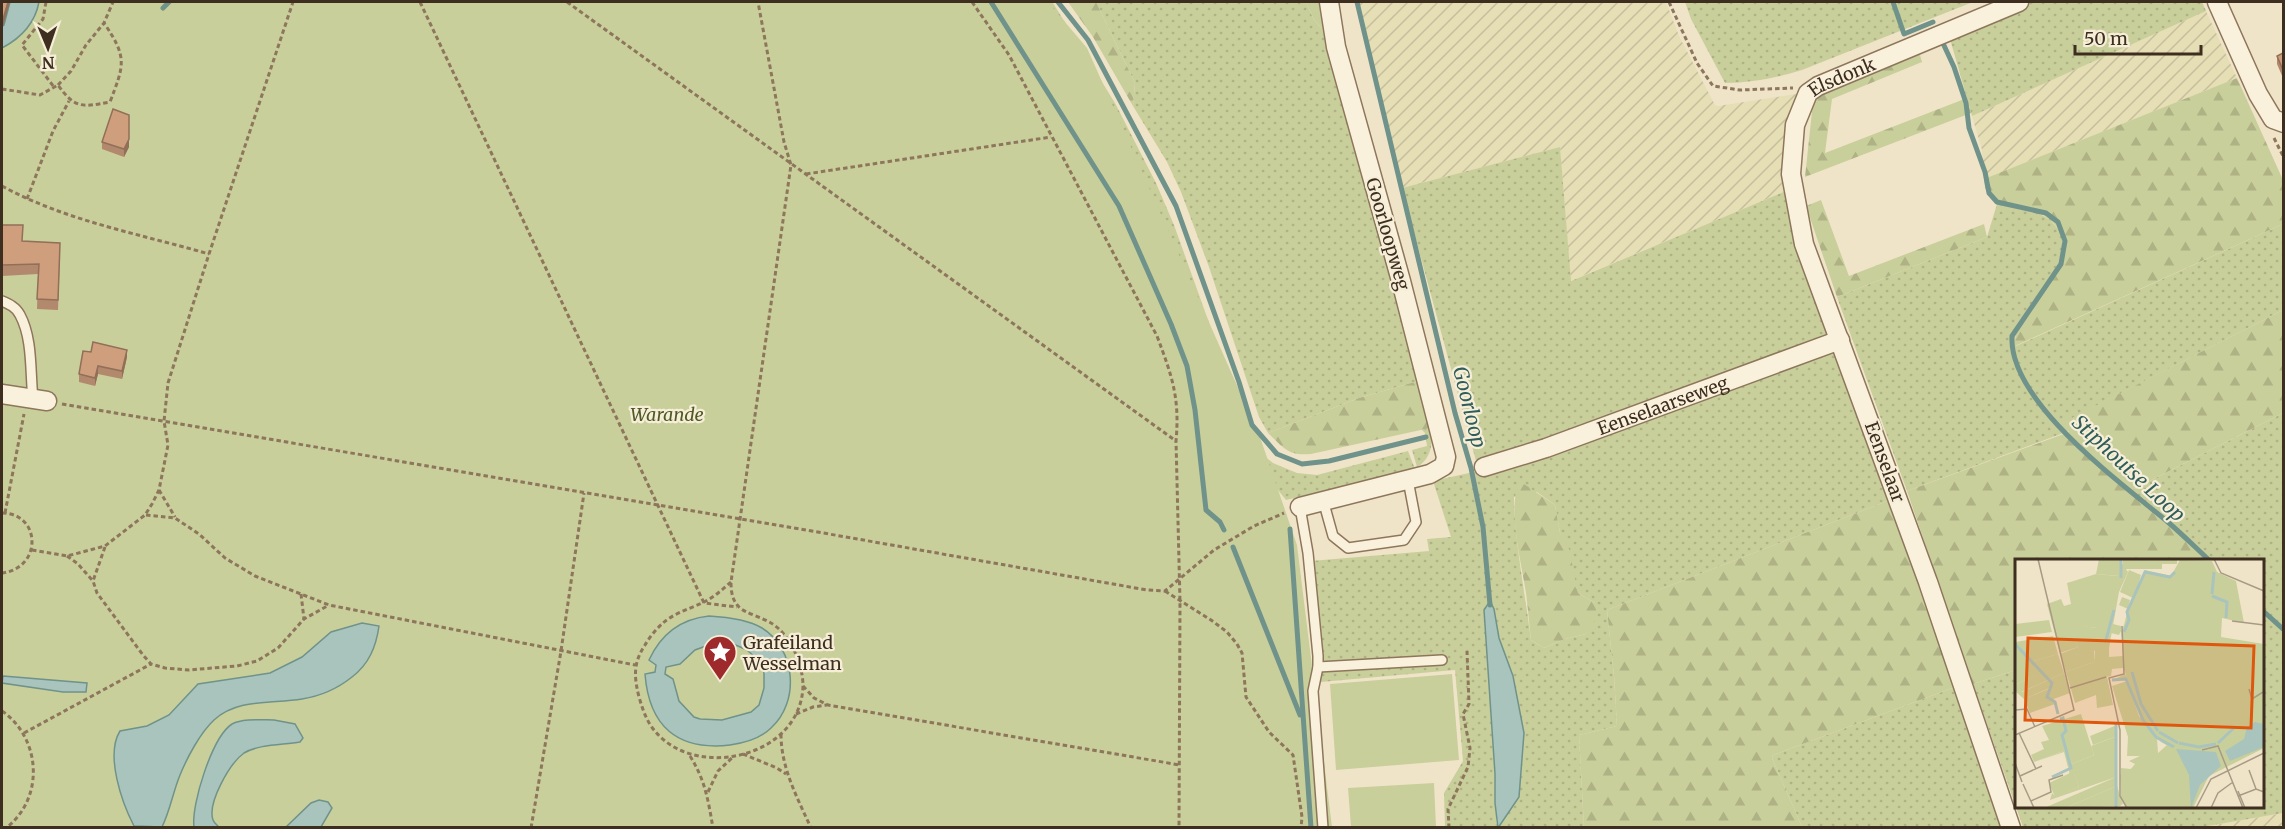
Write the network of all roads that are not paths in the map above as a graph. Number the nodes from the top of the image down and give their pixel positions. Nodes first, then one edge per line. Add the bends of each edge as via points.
1 (1329, 2) edge
2 (2019, 2) edge
3 (2217, 2) edge
4 (1808, 93) joint
5 (2283, 123) edge
6 (2, 301) edge
7 (1840, 340) junction
8 (2, 394) edge
9 (40, 400) joint
10 (1484, 467) dead end
11 (1408, 480) junction
12 (1323, 500) junction
13 (1300, 507) joint
14 (1442, 660) dead end
15 (1318, 667) junction
16 (1323, 828) edge
17 (2011, 828) edge

1 - 11 street, Goorloopweg via 1336,48 1446,457 1444,466
2 - 4 street, Elsdonk
3 - 5 street via 2258,94 2273,119
4 - 7 street, Eenselaar via 1796,125 1791,174 1804,244
6 - 9 lane via 20,314
7 - 10 street, Eenselaarseweg
7 - 17 street, Eenselaar via 1928,582
8 - 9 street
11 - 12 street
11 - 12 lane via 1416,522 1404,540 1348,548 1333,536
12 - 13 street
13 - 15 lane
14 - 15 lane
15 - 16 lane via 1313,691

